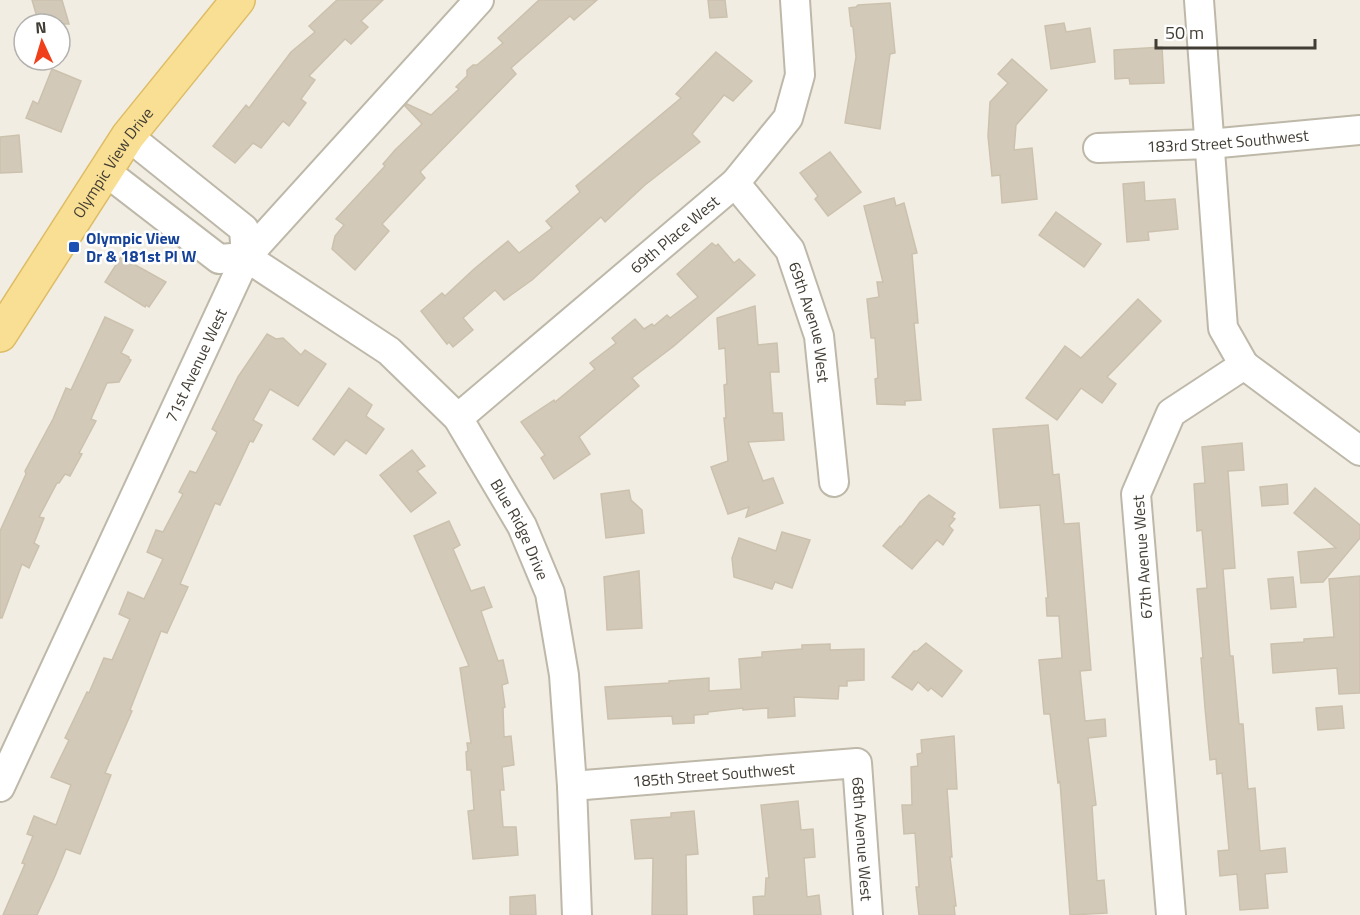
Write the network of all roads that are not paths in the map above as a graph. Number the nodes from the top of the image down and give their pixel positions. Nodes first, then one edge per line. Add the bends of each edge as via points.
1 (238, 0) edge
2 (478, 0) edge
3 (795, 0) edge
4 (1199, 0) edge
5 (1360, 130) edge
6 (128, 136) junction
7 (1209, 144) junction
8 (1098, 148) dead end
9 (105, 171) junction
10 (735, 183) junction
11 (246, 257) junction
12 (0, 335) edge
13 (1245, 365) junction
14 (458, 418) junction
15 (1360, 451) edge
16 (834, 482) dead end
17 (857, 763) joint
18 (572, 786) junction
19 (0, 787) edge
20 (577, 915) edge
21 (868, 915) edge
22 (1171, 915) edge

1 - 6 main road, Olympic View Drive
2 - 11 street, 71st Avenue West
3 - 10 street, 69th Place West via 800,75 788,118
4 - 7 street
5 - 7 street, 183rd Street Southwest
6 - 9 main road, Olympic View Drive
6 - 11 street via 244,229
7 - 8 street, 183rd Street Southwest
7 - 13 street via 1223,328
9 - 11 street via 219,259
9 - 12 main road, Olympic View Drive
10 - 14 street, 69th Place West
10 - 16 street, 69th Avenue West via 790,250 819,336
11 - 14 street, Blue Ridge Drive via 389,351
11 - 19 street, 71st Avenue West
13 - 15 street
13 - 22 street, 67th Avenue West via 1171,413 1136,494
14 - 18 street, Blue Ridge Drive via 522,526 550,593 564,675
17 - 18 street, 185th Street Southwest
17 - 21 street, 68th Avenue West
18 - 20 street, Blue Ridge Drive

